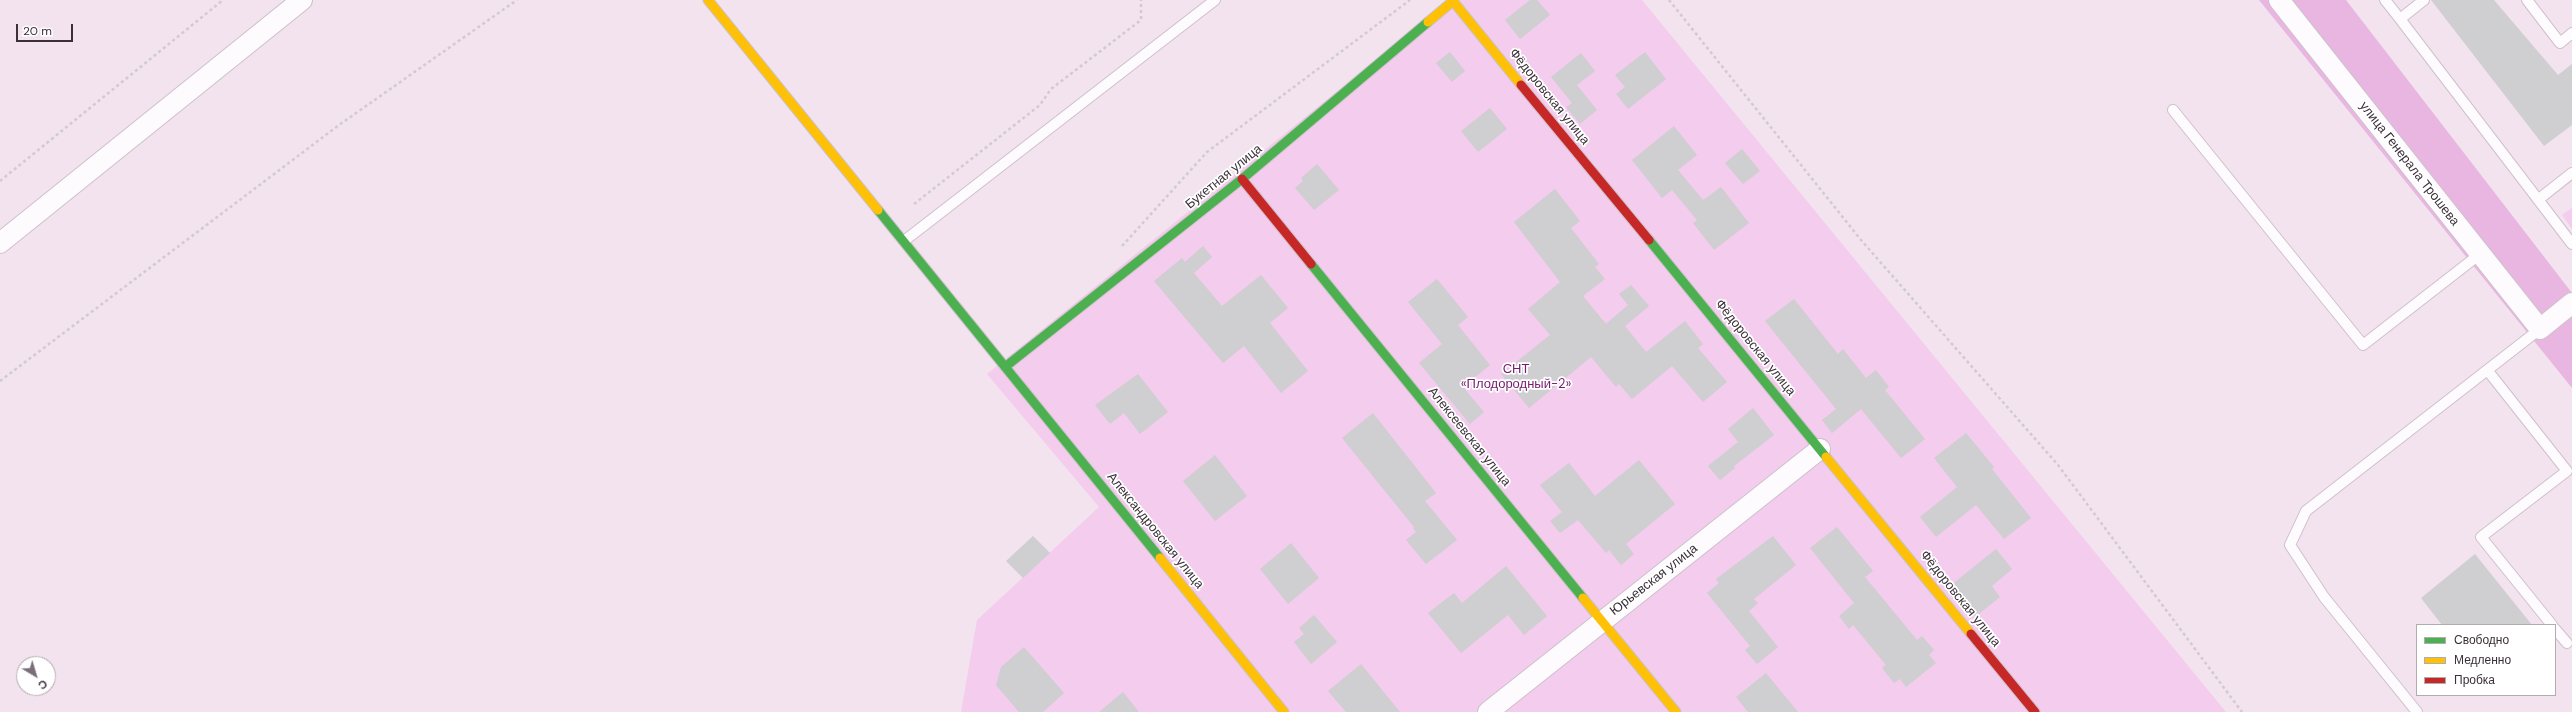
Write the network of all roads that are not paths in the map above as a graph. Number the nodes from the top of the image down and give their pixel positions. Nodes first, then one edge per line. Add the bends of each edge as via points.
1 (302, 0) edge
2 (708, 0) edge
3 (1215, 0) edge
4 (2278, 0) edge
5 (2385, 0) edge
6 (2424, 0) edge
7 (2527, 0) edge
8 (1453, 1) edge
9 (2400, 18) junction
10 (2572, 33) edge
11 (2173, 110) dead end
12 (2572, 173) edge
13 (1242, 180) junction
14 (2540, 199) junction
15 (904, 241) junction
16 (0, 243) edge
17 (2572, 244) edge
18 (2480, 254) junction
19 (2572, 303) edge
20 (2540, 329) junction
21 (1006, 367) junction
22 (2488, 371) junction
23 (1820, 448) junction
24 (1602, 620) junction
25 (2551, 624) edge
26 (2556, 630) edge
27 (2567, 643) dead end
28 (1284, 712) edge
29 (1488, 712) edge
30 (1676, 712) edge
31 (2035, 712) edge
32 (2417, 712) edge

1 - 16 street
2 - 15 street, Александровская улица
3 - 15 lane
4 - 18 street, улица Генерала Трошева
5 - 9 lane
6 - 9 lane
7 - 10 lane via 2560,43
8 - 13 street, Букетная улица
8 - 23 street, Фёдоровская улица
9 - 14 lane
11 - 18 lane via 2363,345
12 - 14 lane
13 - 21 street, Букетная улица
13 - 24 street, Алексеевская улица
14 - 17 lane
15 - 21 street, Александровская улица
18 - 20 street, улица Генерала Трошева
19 - 20 street
20 - 22 lane
21 - 28 street, Александровская улица
22 - 25 lane via 2567,471 2481,537
22 - 32 lane via 2306,511 2290,545 2324,597
23 - 24 street, Юрьевская улица
23 - 31 street, Фёдоровская улица
24 - 29 street, Юрьевская улица
24 - 30 street, Алексеевская улица
26 - 27 lane

